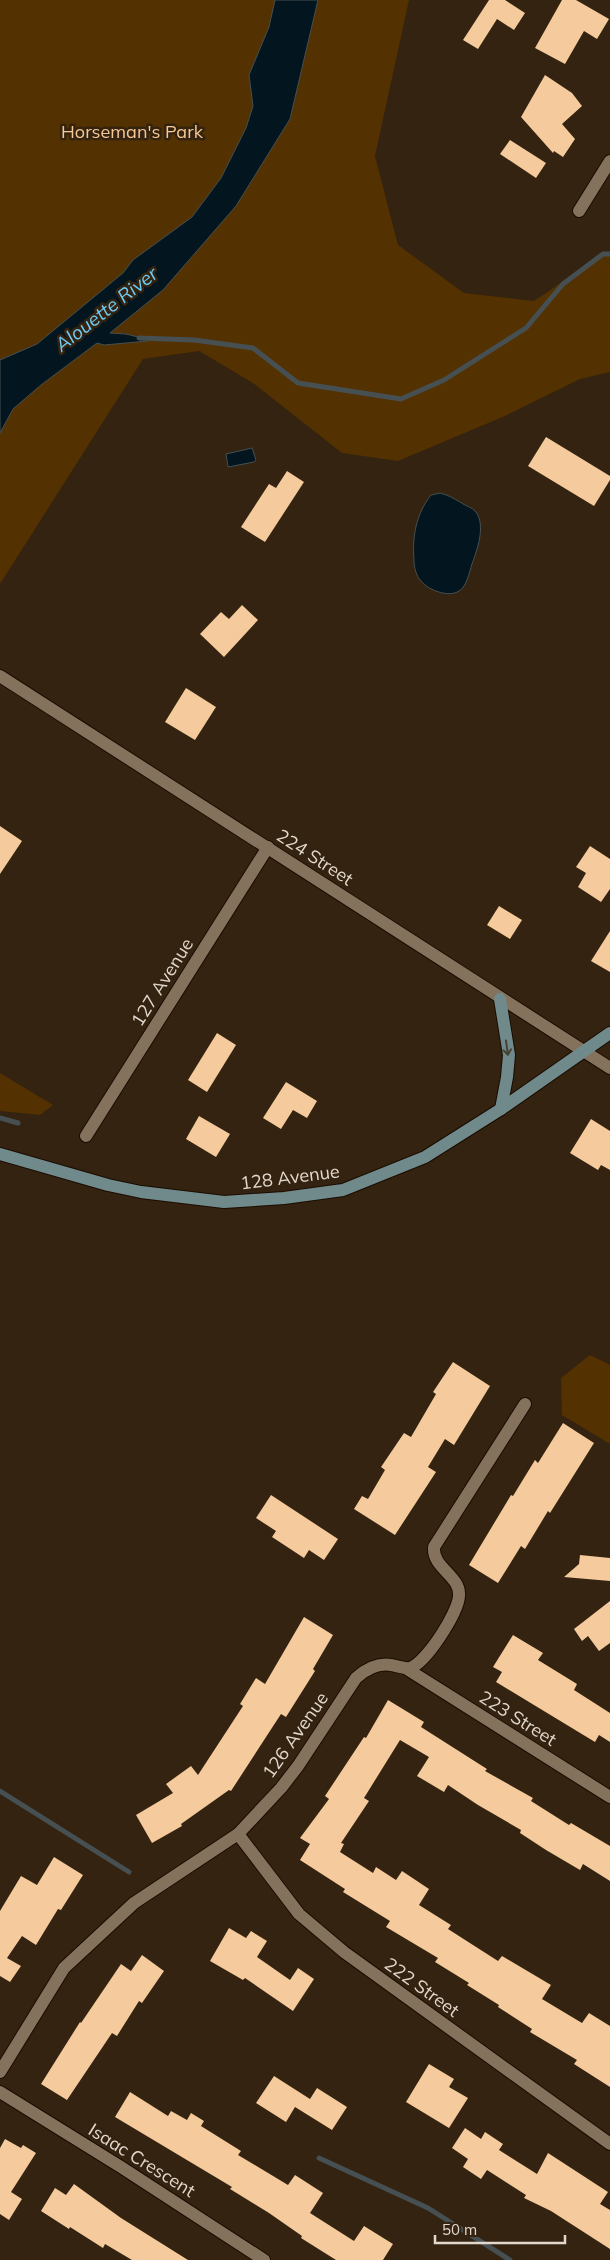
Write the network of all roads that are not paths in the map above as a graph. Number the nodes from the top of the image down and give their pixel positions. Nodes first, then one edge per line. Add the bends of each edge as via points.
1 (610, 161) edge
2 (578, 211) dead end
3 (0, 676) edge
4 (268, 847) junction
5 (500, 999) junction
6 (610, 1033) edge
7 (582, 1052) junction
8 (610, 1068) edge
9 (501, 1109) junction
10 (86, 1136) dead end
11 (0, 1154) edge
12 (525, 1404) dead end
13 (408, 1669) junction
14 (610, 1797) edge
15 (238, 1834) junction
16 (0, 2072) edge
17 (0, 2092) edge
18 (610, 2144) edge
19 (264, 2260) edge

1 - 2 street
3 - 4 street, 224 Street
4 - 5 street, 224 Street
4 - 10 street, 127 Avenue
5 - 7 street, 224 Street
5 -> 9 main road via 508,1055 508,1077
6 - 7 main road, 128 Avenue
7 - 8 street, 224 Street
7 - 9 main road, 128 Avenue
9 - 11 main road, 128 Avenue via 416,1161 343,1190 284,1198 224,1202 141,1192
12 - 13 street via 437,1538 433,1554 458,1587 458,1604 426,1657
13 - 14 street, 223 Street
13 - 15 street, 126 Avenue via 380,1666 370,1668 356,1678 298,1766
15 - 16 street, 126 Avenue via 134,1903 64,1968
15 - 18 street, 222 Street via 284,1897 315,1929
17 - 19 street, Isaac Crescent

